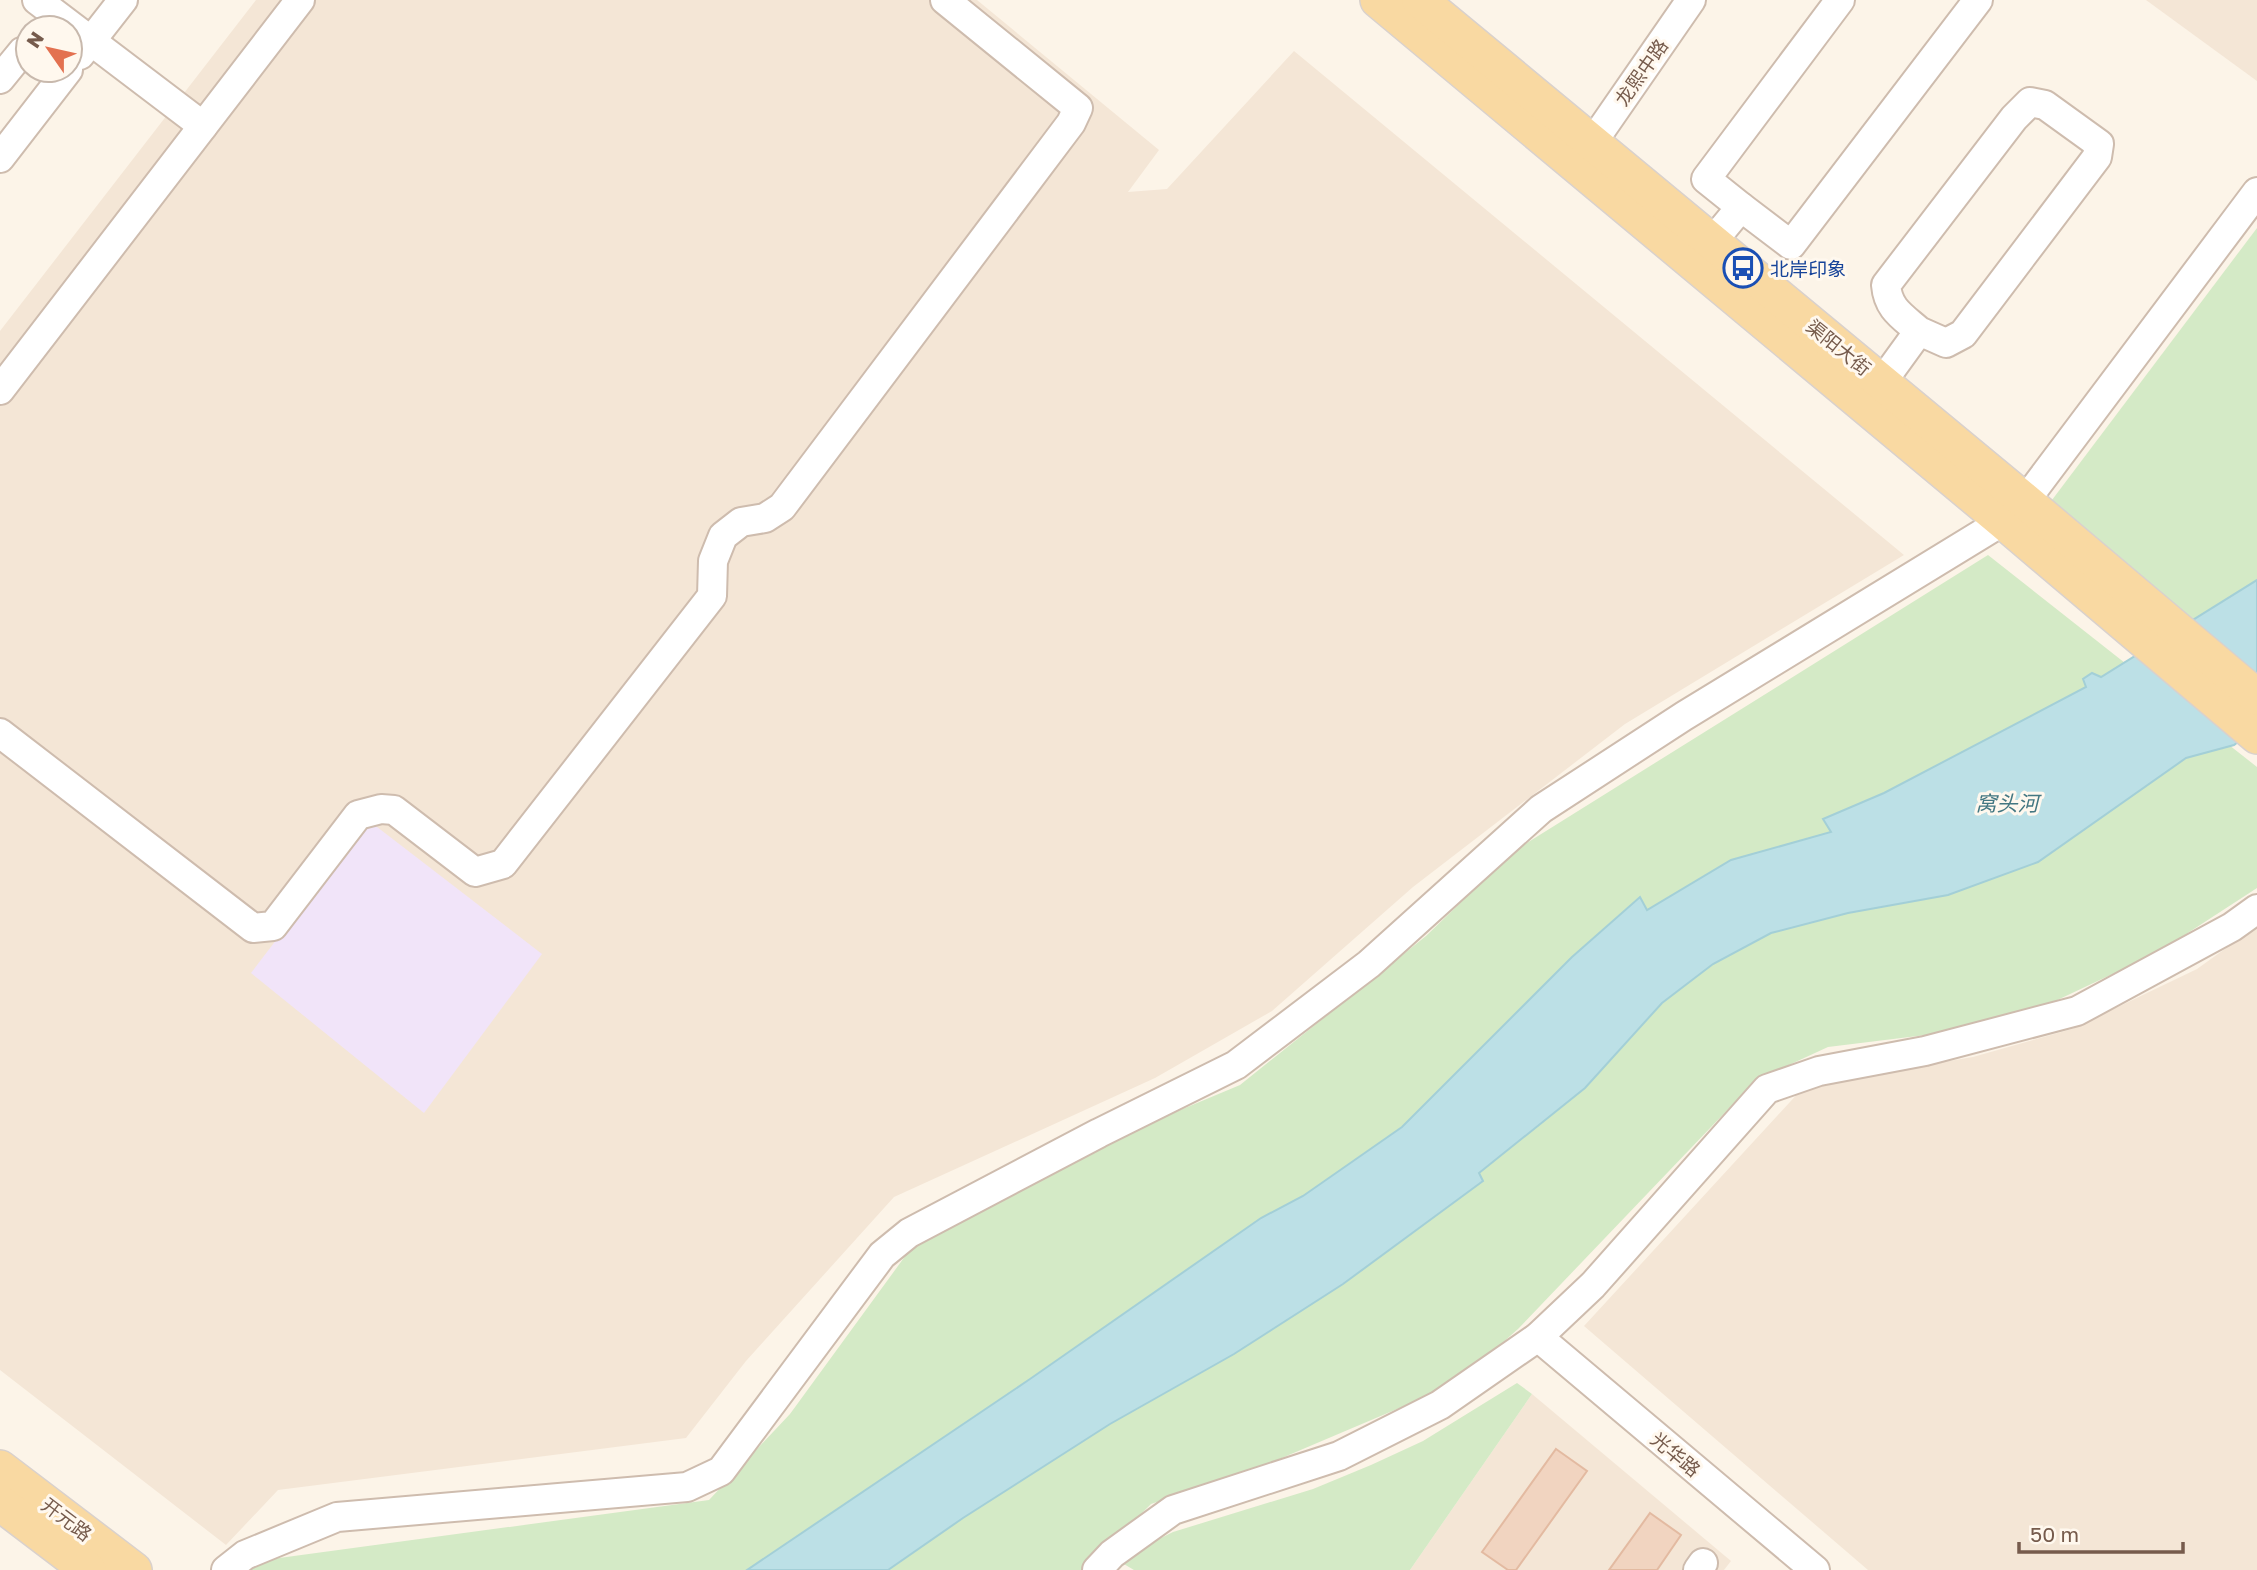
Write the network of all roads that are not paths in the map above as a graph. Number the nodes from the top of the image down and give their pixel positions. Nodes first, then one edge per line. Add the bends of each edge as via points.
1 (37, 0) edge
2 (123, 0) edge
3 (300, 0) edge
4 (945, 0) edge
5 (1378, 0) edge
6 (1420, 0) edge
7 (1691, 0) edge
8 (1840, 0) edge
9 (1978, 0) edge
10 (91, 41) junction
11 (84, 48) edge
12 (14, 62) edge
13 (0, 79) edge
14 (52, 84) edge
15 (203, 125) junction
16 (1592, 143) junction
17 (0, 158) edge
18 (2257, 192) edge
19 (1741, 206) junction
20 (1712, 242) junction
21 (1919, 331) junction
22 (1882, 382) junction
23 (0, 390) edge
24 (2014, 511) junction
25 (2151, 627) junction
26 (2257, 697) edge
27 (0, 733) edge
28 (2257, 736) edge
29 (2257, 909) edge
30 (1538, 1337) junction
31 (0, 1468) edge
32 (0, 1503) edge
33 (88, 1570) edge
34 (134, 1570) edge
35 (226, 1570) edge
36 (1097, 1570) edge
37 (1815, 1570) edge

1 - 10 street
2 - 10 street
3 - 15 street
4 - 27 street via 1077,108 1072,123 782,507 765,518 741,522 723,536 713,561 712,596 503,864 475,872 394,810 381,810 358,816 273,926 253,928
5 - 24 main road, 渠阳大街
6 - 16 main road, 渠阳大街
7 - 16 street, 龙熙中路
8 - 19 street via 1706,179
9 - 19 street via 1791,245
10 - 11 street
10 - 15 street
12 - 13 street
14 - 17 street
15 - 23 street
16 - 20 main road, 渠阳大街
18 - 24 street
19 - 20 street
20 - 22 main road, 渠阳大街
21 - 21 street via 1946,344 1963,334 2097,157 2099,144 2045,105 2030,102 2014,118 1885,285 1894,310
21 - 22 street
22 - 24 main road, 渠阳大街
24 - 25 main road, 渠阳大街
24 - 35 street via 1541,809 1369,964 1236,1065 909,1233 882,1255 721,1471 687,1488 337,1517 245,1555
25 - 26 main road, 渠阳大街
25 - 28 main road
29 - 30 street via 2077,1011 1924,1051 1819,1071 1767,1089 1593,1284
30 - 36 street via 1440,1405 1339,1455 1173,1510
30 - 37 street, 光华路
31 - 34 main road, 开元路
32 - 33 main road, 开元路

